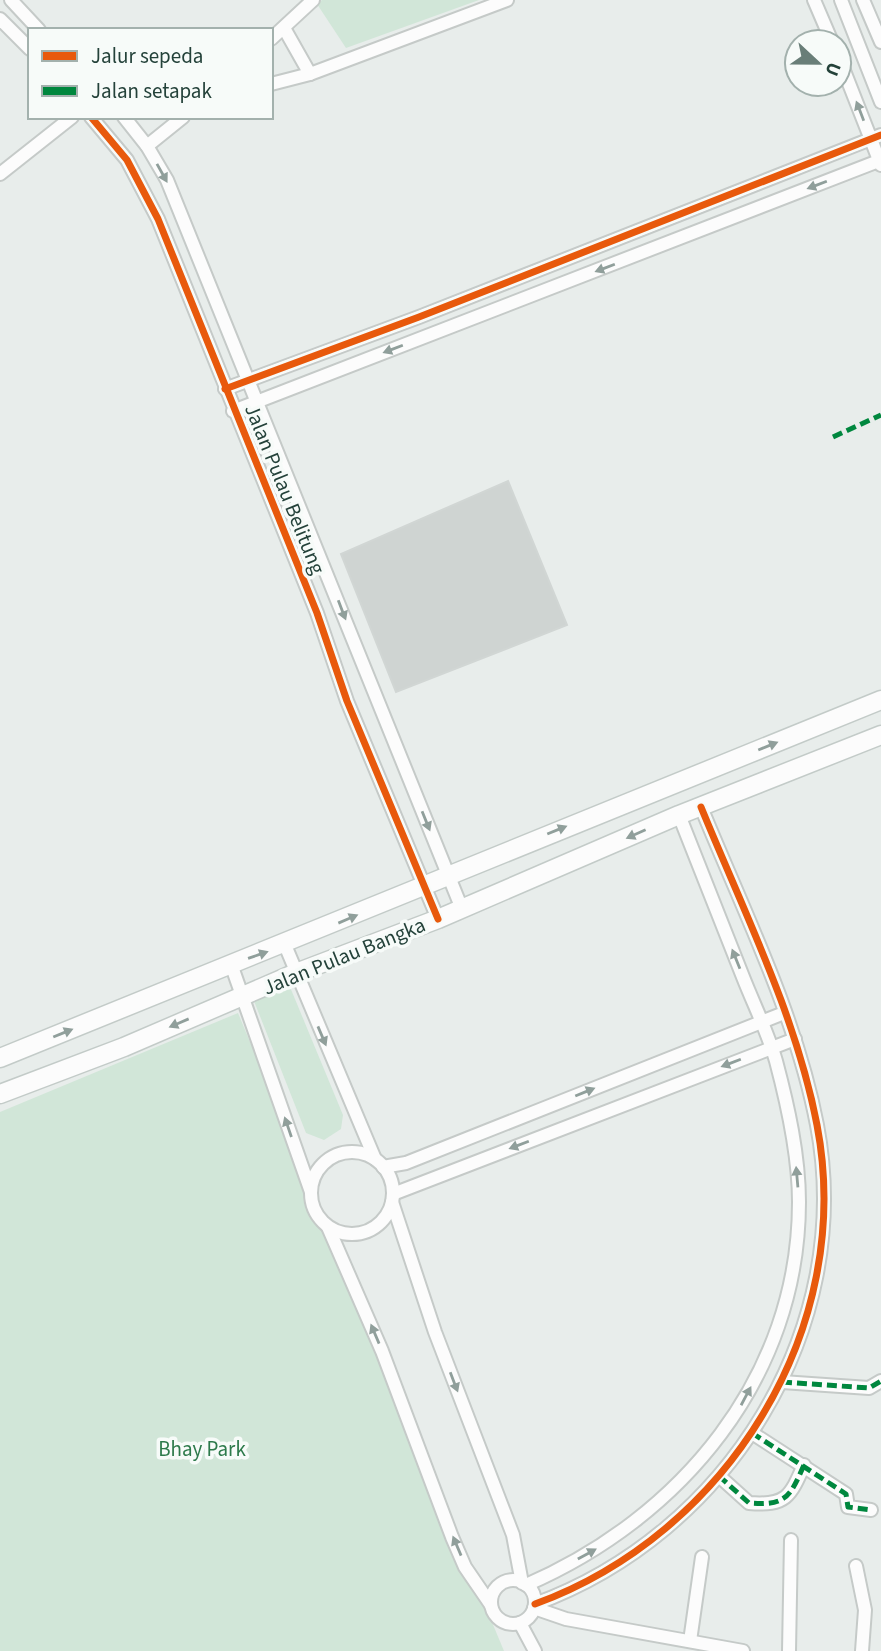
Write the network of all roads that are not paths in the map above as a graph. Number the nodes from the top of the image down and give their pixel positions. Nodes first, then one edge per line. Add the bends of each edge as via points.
1 (11, 0) edge
2 (313, 0) edge
3 (507, 0) edge
4 (814, 0) edge
5 (841, 0) edge
6 (863, 0) edge
7 (0, 19) edge
8 (284, 27) junction
9 (36, 28) edge
10 (826, 28) edge
11 (273, 37) edge
12 (881, 42) edge
13 (28, 47) edge
14 (310, 74) junction
15 (273, 83) edge
16 (853, 88) edge
17 (881, 102) edge
18 (69, 119) edge
19 (93, 119) edge
20 (126, 119) edge
21 (182, 119) edge
22 (876, 137) edge
23 (147, 146) junction
24 (880, 162) edge
25 (0, 174) edge
26 (247, 380) junction
27 (225, 389) junction
28 (256, 401) junction
29 (233, 411) junction
30 (881, 700) edge
31 (881, 735) edge
32 (701, 807) junction
33 (679, 815) junction
34 (448, 877) junction
35 (426, 886) junction
36 (462, 909) junction
37 (438, 919) junction
38 (285, 945) junction
39 (231, 964) junction
40 (296, 973) junction
41 (242, 997) junction
42 (784, 1013) junction
43 (761, 1022) junction
44 (795, 1039) junction
45 (771, 1048) junction
46 (0, 1058) edge
47 (0, 1094) edge
48 (379, 1163) junction
49 (311, 1192) junction
50 (392, 1198) junction
51 (328, 1227) junction
52 (881, 1381) edge
53 (782, 1382) junction
54 (752, 1433) junction
55 (804, 1465) junction
56 (719, 1476) junction
57 (871, 1510) dead end
58 (791, 1540) dead end
59 (702, 1557) dead end
60 (856, 1566) dead end
61 (524, 1584) junction
62 (491, 1605) junction
63 (534, 1606) junction
64 (520, 1623) junction
65 (690, 1641) junction
66 (707, 1647) edge
67 (536, 1651) edge
68 (743, 1651) edge
69 (789, 1651) edge
70 (862, 1651) edge

1 - 9 street
2 - 8 street
3 - 14 street
4 - 10 street
5 - 17 street
6 - 12 street
7 - 13 street
8 - 11 street
8 - 14 street
14 - 15 street
22 -> 16 street
18 - 25 street
19 - 27 street, Jalan Pulau Belitung via 127,160 145,191
20 - 23 street, Jalan Pulau Belitung
21 - 23 street
22 - 24 street
22 - 26 street
23 -> 26 street, Jalan Pulau Belitung via 167,180
24 -> 28 street
26 - 27 street
26 - 28 street, Jalan Pulau Belitung
27 - 29 street, Jalan Pulau Belitung
28 - 29 street
28 -> 34 street, Jalan Pulau Belitung
29 - 35 street, Jalan Pulau Belitung
34 -> 30 main road, Jalan Pulau Bangka
31 - 32 main road, Jalan Pulau Bangka
32 - 33 main road, Jalan Pulau Bangka
32 - 42 street
33 -> 36 main road, Jalan Pulau Bangka
43 -> 33 street
34 - 35 main road, Jalan Pulau Bangka
34 - 36 street, Jalan Pulau Belitung
35 - 37 street, Jalan Pulau Belitung
38 -> 35 main road, Jalan Pulau Bangka
36 - 37 main road, Jalan Pulau Bangka
37 - 40 main road, Jalan Pulau Bangka
39 -> 38 main road, Jalan Pulau Bangka
38 - 40 street
39 - 41 street
46 -> 39 main road, Jalan Pulau Bangka
40 - 41 main road, Jalan Pulau Bangka
40 -> 48 street
41 -> 47 main road, Jalan Pulau Bangka
49 -> 41 street
42 - 43 street
42 - 44 street
43 - 45 street
48 -> 43 street via 405,1163
44 - 45 street
44 - 53 street via 817,1129 822,1218 811,1307
45 -> 50 street
61 -> 45 street via 601,1546 679,1486 740,1408 763,1365 787,1289 799,1203 788,1112
48 - 49 street via 353,1152 330,1158 318,1169
48 - 50 street via 390,1178
49 - 51 street via 317,1215
50 - 51 street via 385,1216 366,1231 343,1233
50 -> 61 street via 435,1332 513,1535
62 -> 51 street via 465,1567 452,1537 382,1351
52 - 53 street via 869,1388
53 - 54 street
54 - 55 street
54 - 56 street
55 - 56 street via 792,1492 776,1503 749,1503
55 - 57 street via 846,1494 848,1507
56 - 63 street via 637,1549 581,1586
58 - 69 street
59 - 65 street
60 - 70 street via 865,1611
61 - 62 street via 510,1580 498,1586
61 - 63 street via 534,1595
62 - 64 street via 499,1620
63 - 64 street
63 - 65 street via 566,1619
64 - 67 street
65 - 66 street
66 - 68 street

